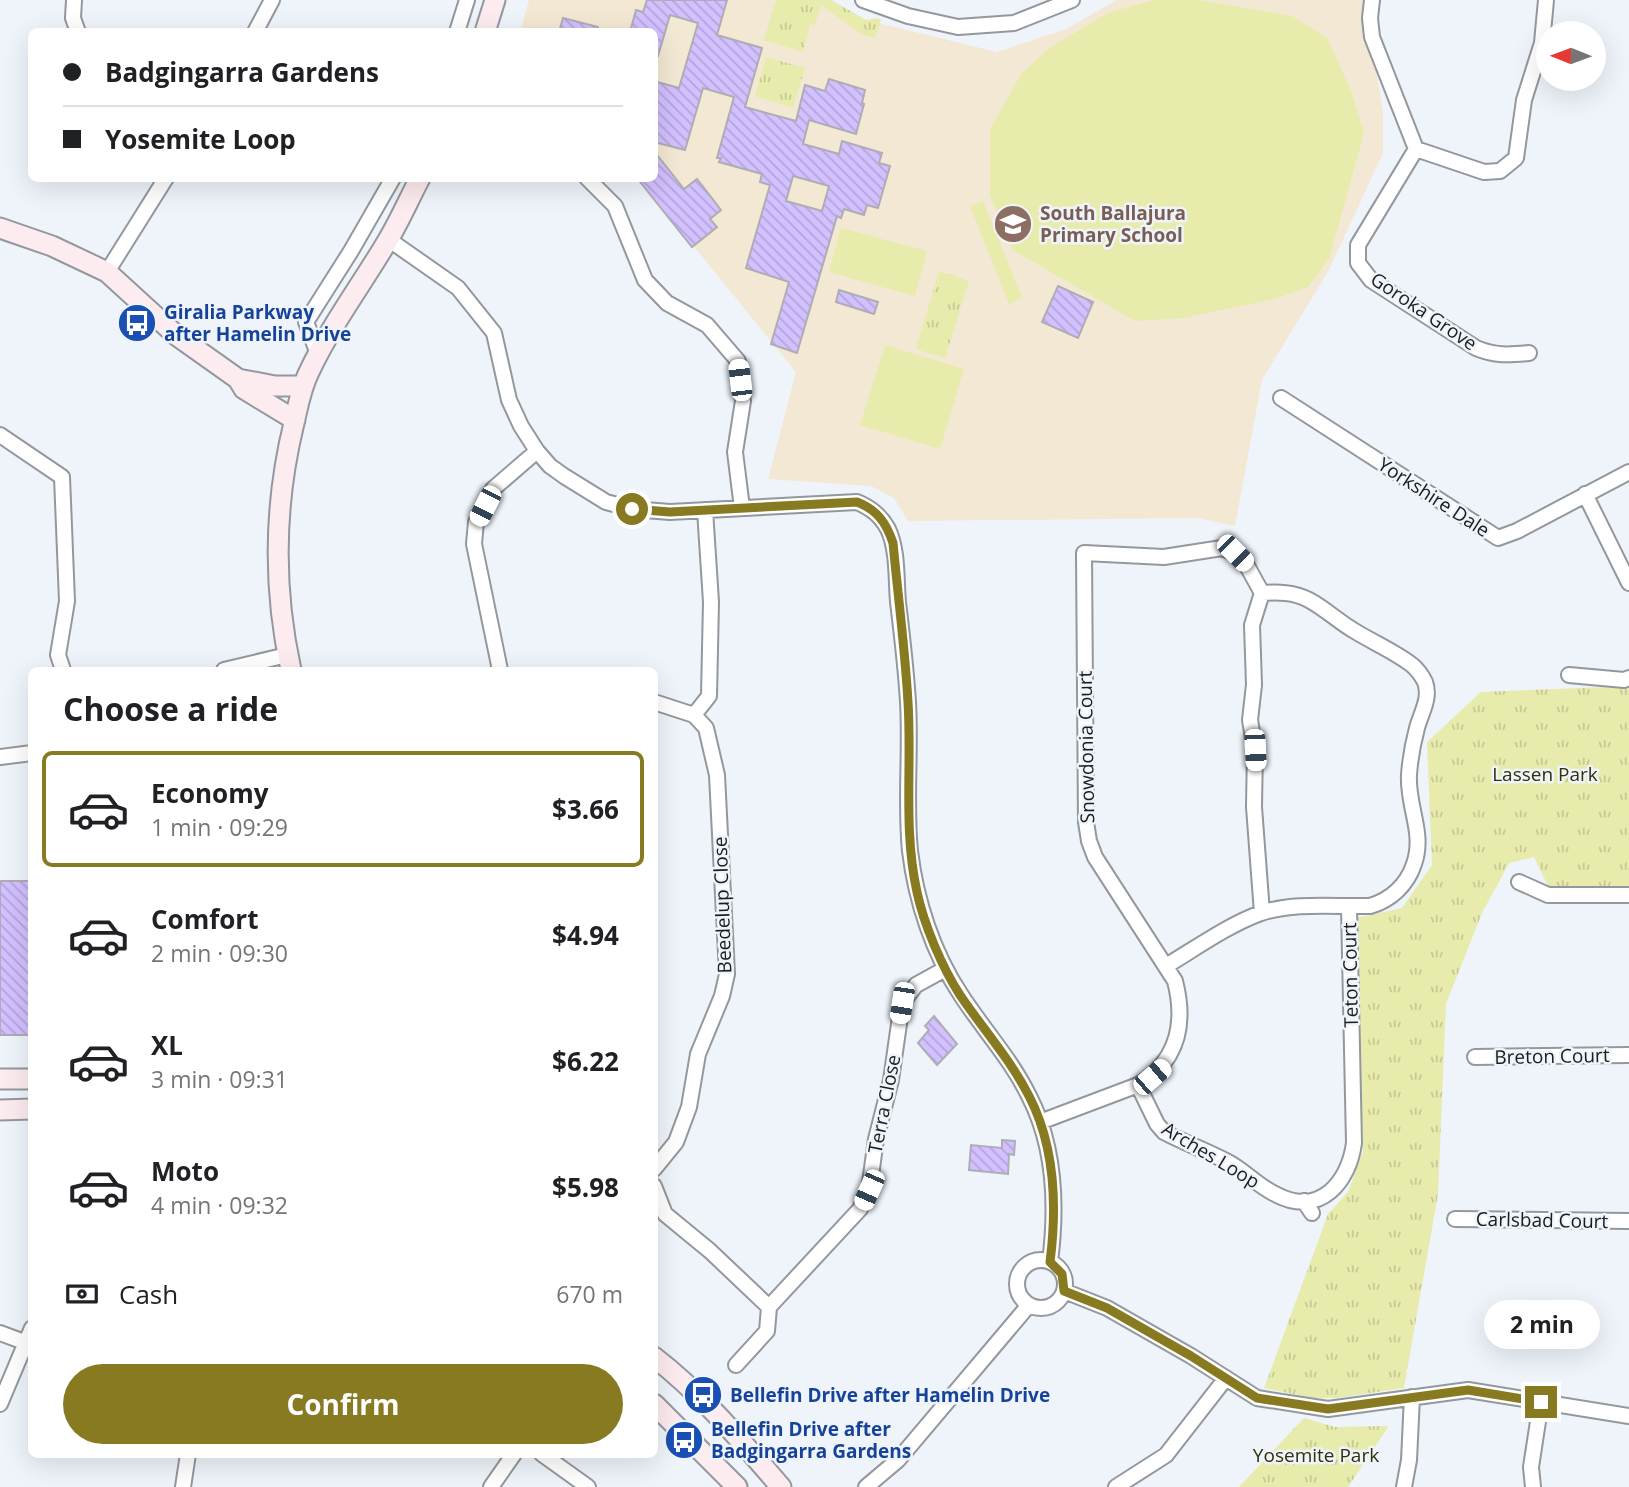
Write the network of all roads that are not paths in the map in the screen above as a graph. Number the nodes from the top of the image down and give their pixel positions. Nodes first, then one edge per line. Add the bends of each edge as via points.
1 (74, 0) edge
2 (272, 0) edge
3 (467, 0) edge
4 (495, 0) edge
5 (863, 0) edge
6 (1072, 0) edge
7 (1372, 0) edge
8 (1546, 0) edge
9 (77, 28) edge
10 (257, 28) edge
11 (458, 28) edge
12 (486, 28) edge
13 (1416, 149) junction
14 (163, 182) edge
15 (391, 182) edge
16 (418, 182) edge
17 (591, 182) edge
18 (0, 228) edge
19 (388, 239) junction
20 (107, 272) junction
21 (1529, 353) dead end
22 (318, 354) junction
23 (238, 379) junction
24 (303, 386) junction
25 (1281, 398) dead end
26 (295, 420) junction
27 (0, 435) edge
28 (537, 451) junction
29 (1629, 472) edge
30 (1585, 494) junction
31 (742, 508) junction
32 (705, 510) junction
33 (1629, 583) edge
34 (1262, 593) junction
35 (289, 662) edge
36 (62, 667) edge
37 (248, 667) edge
38 (499, 667) edge
39 (1569, 675) dead end
40 (1629, 678) edge
41 (658, 703) edge
42 (694, 715) junction
43 (28, 754) edge
44 (0, 757) edge
45 (1519, 882) dead end
46 (1629, 895) edge
47 (1349, 907) junction
48 (1262, 913) junction
49 (1166, 966) junction
50 (945, 969) junction
51 (1350, 1043) joint
52 (1629, 1055) edge
53 (1475, 1057) dead end
54 (0, 1079) edge
55 (28, 1079) edge
56 (1138, 1084) junction
57 (0, 1110) edge
58 (28, 1110) edge
59 (1040, 1122) junction
60 (658, 1164) edge
61 (658, 1196) edge
62 (1455, 1219) dead end
63 (1629, 1221) edge
64 (1050, 1262) junction
65 (1064, 1291) junction
66 (1029, 1305) junction
67 (769, 1307) junction
68 (0, 1333) edge
69 (28, 1340) edge
70 (27, 1343) junction
71 (658, 1360) edge
72 (736, 1365) dead end
73 (1226, 1378) junction
74 (1412, 1397) junction
75 (1541, 1402) junction
76 (0, 1404) edge
77 (658, 1408) edge
78 (1629, 1416) edge
79 (187, 1458) edge
80 (511, 1458) edge
81 (548, 1458) edge
82 (183, 1487) edge
83 (491, 1487) edge
84 (588, 1487) edge
85 (737, 1487) edge
86 (781, 1487) edge
87 (866, 1487) edge
88 (1116, 1487) edge
89 (1404, 1487) edge
90 (1533, 1487) edge

1 - 9 street
2 - 10 street
3 - 11 street
4 - 12 street
5 - 6 street via 958,27 1014,23
7 - 13 street via 1372,37
8 - 13 street via 1542,43 1524,100 1516,158 1500,171 1484,172
13 - 21 street, Goroka Grove via 1358,245 1358,263 1371,280 1476,348 1505,356
14 - 20 street
15 - 22 street via 306,322
16 - 19 street
17 - 31 street via 615,206 645,280 667,303 707,325 738,361 743,401 734,452
18 - 20 street
19 - 22 street
19 - 28 street via 458,288 494,332 509,400
20 - 23 street via 176,335
22 - 24 street
23 - 24 street
23 - 26 street via 244,389
24 - 26 street
25 - 30 street, Yorkshire Dale via 1498,538
26 - 35 street via 284,462 276,555
27 - 36 street via 62,477 67,601 58,655
28 - 32 street via 564,476 619,507 645,512
28 - 38 street via 494,489 476,522 474,544
29 - 30 street, Yorkshire Dale
30 - 33 street
31 - 32 street
31 - 50 street via 857,502 871,508 889,531 908,702 910,849 917,894
32 - 42 street via 711,602 709,696
34 - 47 street via 1294,594 1309,600 1410,664 1423,678 1427,692 1409,776 1418,839 1415,861 1405,882 1389,899
34 - 48 street via 1252,625 1250,720
34 - 49 street, Snowdonia Court via 1246,564 1222,548 1164,557 1084,554 1089,841
35 - 37 street
39 - 40 street
41 - 42 street
42 - 60 street, Beedelup Close via 706,728 717,775 727,974 698,1054 689,1107 676,1142
43 - 44 street
45 - 46 street via 1548,895
47 - 48 street
47 - 51 street, Teton Court
48 - 49 street
49 - 56 street, Snowdonia Court via 1180,1001 1177,1038 1162,1067
50 - 59 street via 1000,1048
50 - 67 street, Terra Close via 916,985 902,1003 869,1190 860,1209
51 - 56 street, Arches Loop via 1352,1158 1341,1182 1308,1207 1275,1195 1230,1163 1164,1132
52 - 53 street, Breton Court
54 - 55 street
56 - 59 street, Snowdonia Court
57 - 58 street
59 - 64 street via 1054,1205
61 - 67 street via 665,1214
62 - 63 street, Carlsbad Court
64 - 65 street via 1062,1274
64 - 66 street via 1034,1261 1021,1270 1017,1285
65 - 66 street via 1054,1304
65 - 73 street via 1107,1308
66 - 87 street via 898,1460
67 - 72 street, Terra Close via 767,1331
68 - 70 street
69 - 70 street
70 - 76 street
71 - 86 street via 742,1441
73 - 74 street via 1257,1398 1328,1409
73 - 88 street via 1166,1455
74 - 75 street via 1468,1390
74 - 89 street
75 - 78 street
75 - 90 street via 1531,1467
77 - 85 street
79 - 82 street
80 - 83 street
81 - 84 street

